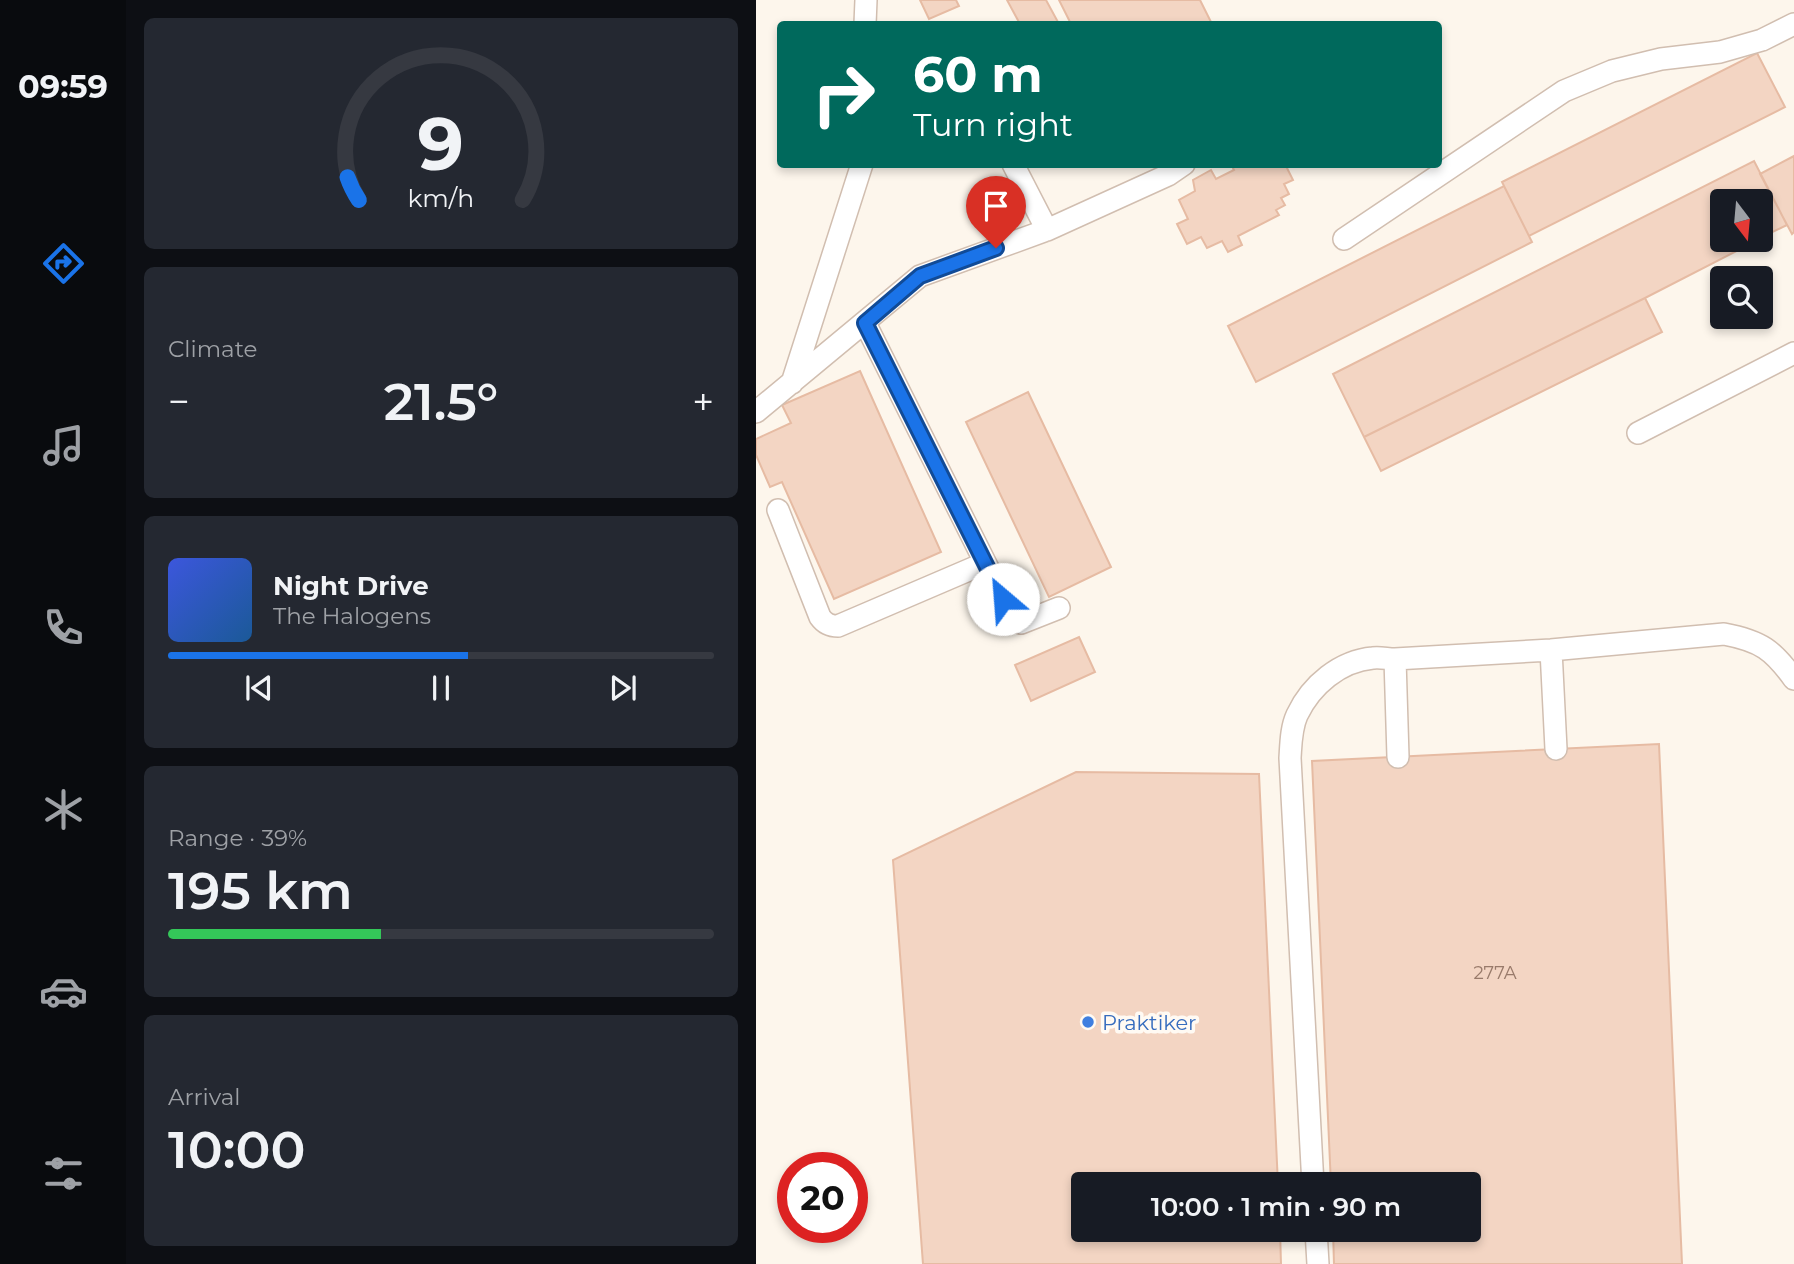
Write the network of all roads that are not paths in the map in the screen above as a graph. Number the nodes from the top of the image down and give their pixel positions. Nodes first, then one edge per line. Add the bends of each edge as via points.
1 (866, 0) edge
2 (865, 21) edge
3 (1794, 24) edge
4 (861, 168) edge
5 (1015, 168) edge
6 (1178, 168) edge
7 (1047, 230) junction
8 (1344, 239) dead end
9 (865, 323) junction
10 (1794, 353) edge
11 (792, 383) junction
12 (756, 412) edge
13 (1638, 433) dead end
14 (778, 510) dead end
15 (985, 563) junction
16 (1059, 608) dead end
17 (1551, 650) junction
18 (1395, 659) junction
19 (1794, 679) edge
20 (1556, 749) dead end
21 (1398, 757) dead end
22 (1312, 1172) edge
23 (1317, 1242) edge
24 (1318, 1264) edge

1 - 2 lane
3 - 8 lane via 1762,40 1612,71 1564,91
4 - 11 lane
5 - 7 lane
6 - 7 lane
7 - 9 lane via 920,276
9 - 11 lane
9 - 15 lane
10 - 13 lane
11 - 12 lane
14 - 15 lane via 820,617 830,625 838,626
15 - 16 lane via 1016,621 1024,623
17 - 18 lane
17 - 19 lane via 1724,634 1763,647
17 - 20 lane
18 - 21 lane
18 - 22 lane via 1373,658 1332,673 1311,692 1296,716 1291,737
23 - 24 lane

